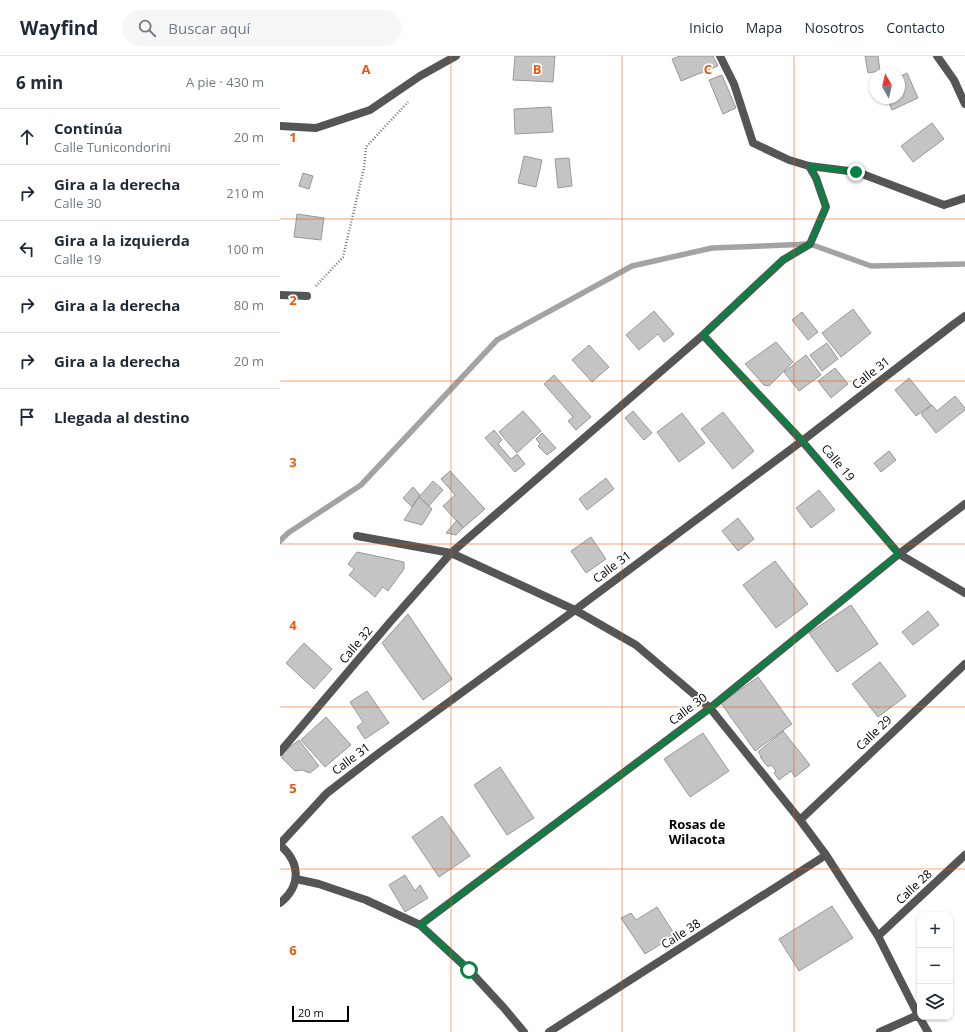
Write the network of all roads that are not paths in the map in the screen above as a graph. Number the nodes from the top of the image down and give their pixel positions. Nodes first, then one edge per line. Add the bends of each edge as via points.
1 (456, 56) edge
2 (720, 56) edge
3 (937, 56) edge
4 (965, 104) edge
5 (280, 126) edge
6 (810, 166) junction
7 (965, 198) edge
8 (280, 295) edge
9 (307, 296) road end
10 (965, 316) edge
11 (703, 335) junction
12 (802, 440) junction
13 (965, 504) edge
14 (357, 536) dead end
15 (451, 553) junction
16 (898, 554) junction
17 (965, 593) edge
18 (575, 610) junction
19 (965, 664) edge
20 (710, 708) junction
21 (280, 752) edge
22 (800, 820) junction
23 (280, 844) edge
24 (826, 855) junction
25 (965, 855) edge
26 (296, 879) junction
27 (280, 903) edge
28 (420, 925) junction
29 (878, 936) junction
30 (917, 1013) edge
31 (917, 1015) edge
32 (921, 1020) edge
33 (524, 1032) edge
34 (549, 1032) edge
35 (880, 1032) edge
36 (928, 1032) edge

1 - 5 street via 420,76 370,110 316,128
2 - 6 street via 734,84 753,143 789,160
3 - 4 street via 954,80
6 - 7 street via 856,172 944,205
6 - 11 street, Calle 32 via 826,207 810,244 782,260
8 - 9 street
10 - 12 street, Calle 31
11 - 12 street, Calle 19
11 - 15 street, Calle 32
12 - 16 street, Calle 19
12 - 18 street, Calle 31
13 - 16 street, Calle 30
14 - 15 street
15 - 18 street
15 - 21 street, Calle 32
16 - 17 street, Calle 19
16 - 20 street, Calle 30
18 - 20 street via 636,645
18 - 23 street, Calle 31 via 327,793
19 - 22 street, Calle 29
20 - 22 street
20 - 28 street, Calle 30
22 - 24 street
23 - 26 street via 293,859
24 - 29 street
24 - 34 street, Calle 38
25 - 29 street, Calle 28
26 - 27 street via 287,898
26 - 28 street via 366,900
28 - 33 street via 469,970
29 - 30 street
31 - 35 street
32 - 36 street

